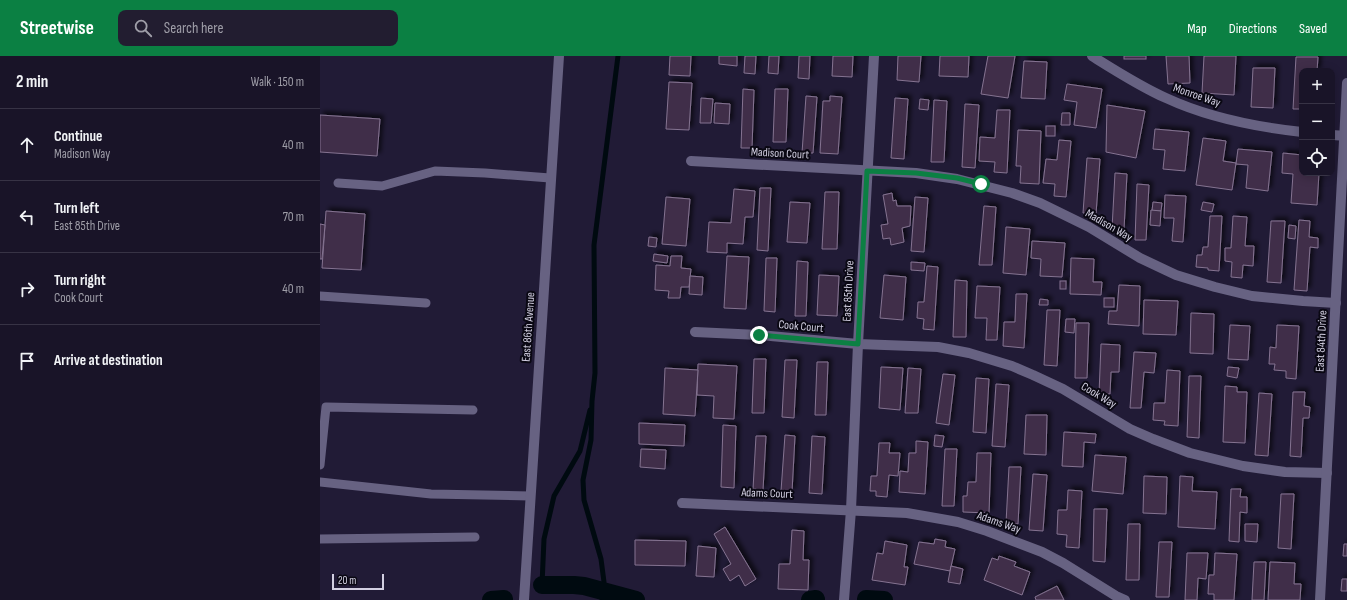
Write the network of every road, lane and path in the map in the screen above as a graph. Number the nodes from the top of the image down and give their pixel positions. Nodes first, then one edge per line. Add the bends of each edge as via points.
1 (559, 56) edge
2 (874, 56) edge
3 (1092, 56) edge
4 (1347, 83) edge
5 (1299, 132) edge
6 (1335, 135) edge
7 (1345, 136) edge
8 (691, 161) dead end
9 (867, 171) junction
10 (550, 178) junction
11 (338, 183) dead end
12 (320, 296) edge
13 (1336, 302) junction
14 (426, 304) dead end
15 (695, 332) dead end
16 (858, 344) junction
17 (472, 410) dead end
18 (320, 465) edge
19 (1327, 473) junction
20 (320, 482) edge
21 (530, 496) junction
22 (682, 503) dead end
23 (851, 510) junction
24 (475, 537) dead end
25 (320, 539) edge
26 (524, 600) edge
27 (844, 600) edge
28 (1125, 600) edge
29 (1320, 600) edge

1 - 10 street, East 86th Avenue
2 - 9 street, East 85th Drive
3 - 5 street, Monroe Way via 1165,98 1190,108 1237,122
4 - 7 street, East 84th Drive
6 - 7 street
7 - 13 street, East 84th Drive
8 - 9 street, Madison Court
9 - 13 street, Madison Way via 916,173 981,184 1040,203 1176,275 1252,296
9 - 16 street, East 85th Drive
10 - 11 lane via 435,171 382,186
10 - 21 street, East 86th Avenue
12 - 14 lane
13 - 19 street, East 84th Drive
15 - 16 street, Cook Court
16 - 19 street, Cook Way via 938,347 969,353 1033,375 1063,389 1130,429 1190,453 1243,466 1285,472
16 - 23 street, East 85th Drive
17 - 18 lane via 326,407
19 - 29 street, East 84th Drive
20 - 21 lane via 431,494
21 - 26 street, East 86th Avenue
22 - 23 street, Adams Court
23 - 27 street, East 85th Drive
23 - 28 street, Adams Way via 907,513 958,522 987,531 1063,562
24 - 25 lane

